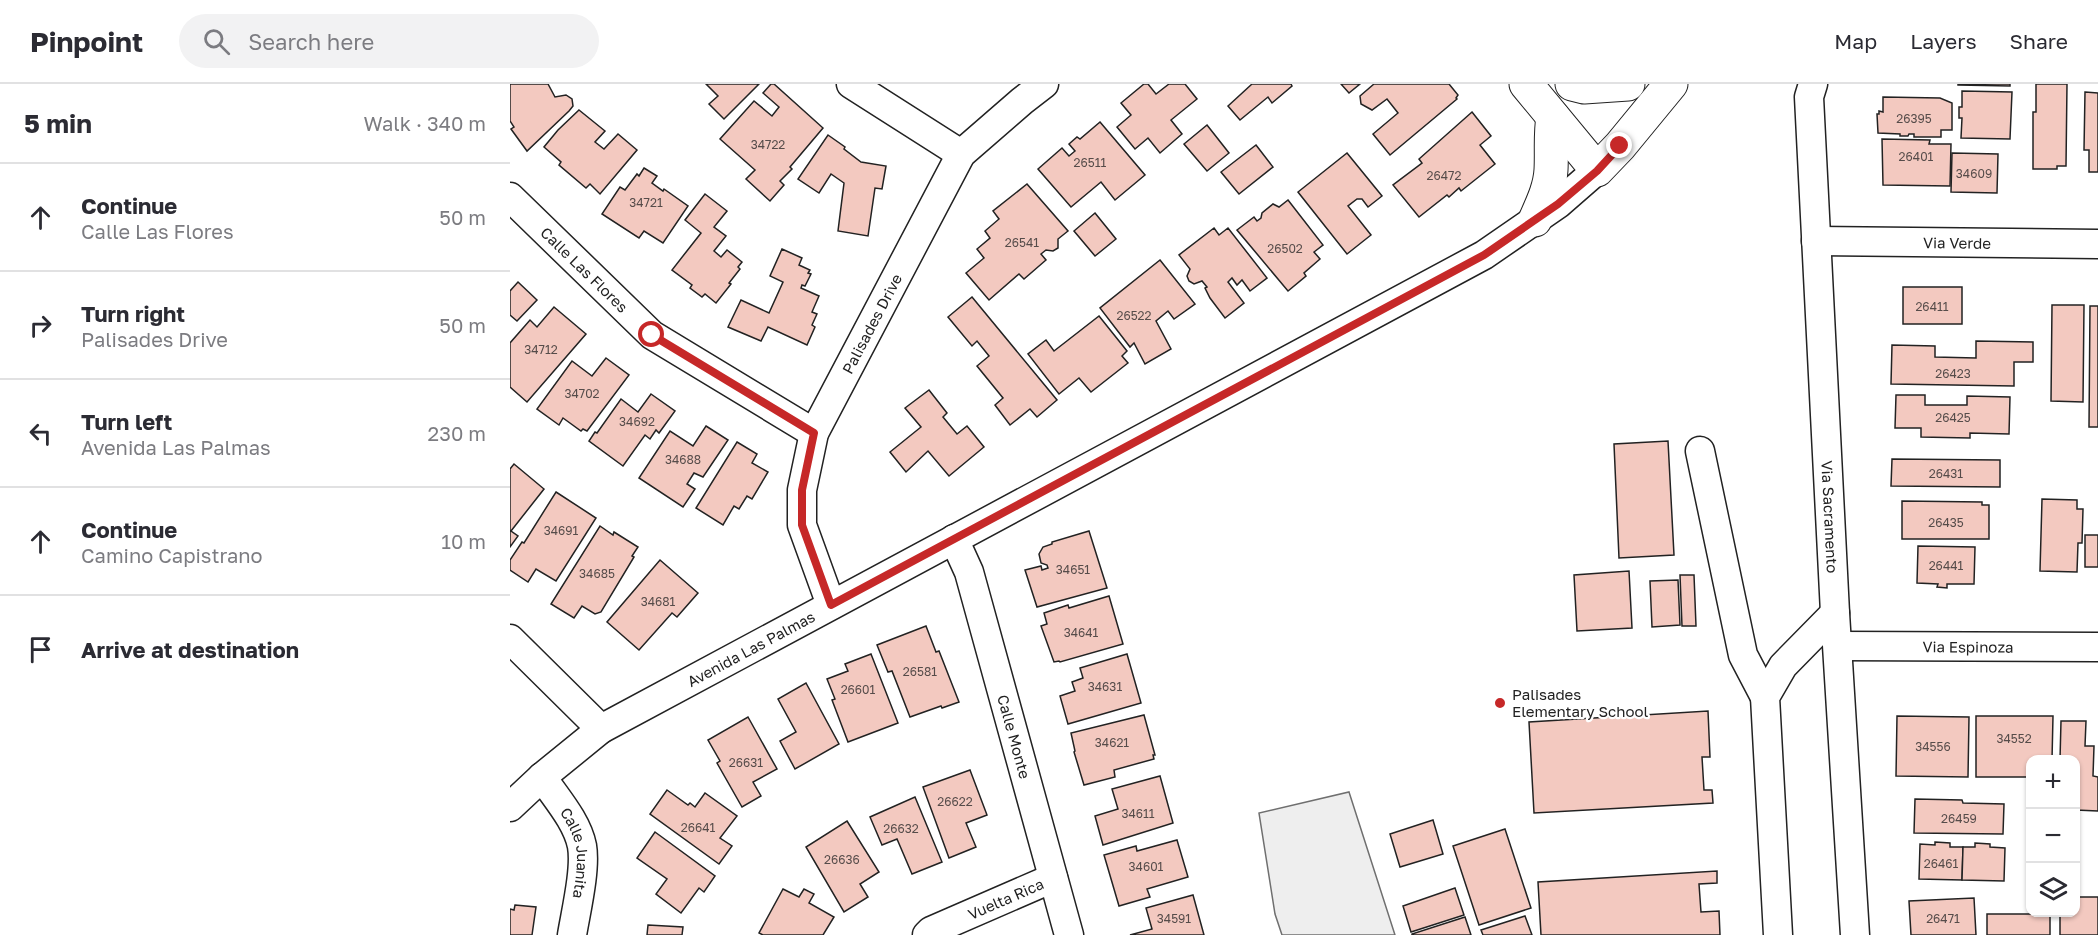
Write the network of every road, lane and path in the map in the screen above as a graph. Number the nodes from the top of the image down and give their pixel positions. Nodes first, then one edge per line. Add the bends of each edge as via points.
1 (850, 84) edge
2 (1044, 84) edge
3 (1526, 84) edge
4 (1572, 84) edge
5 (1628, 84) edge
6 (1671, 84) edge
7 (1805, 88) edge
8 (1553, 117) junction
9 (961, 154) junction
10 (1597, 171) junction
11 (510, 197) edge
12 (1535, 220) junction
13 (1816, 241) junction
14 (2098, 244) edge
15 (814, 433) junction
16 (1700, 451) dead end
17 (954, 539) junction
18 (831, 605) junction
19 (1835, 613) junction
20 (510, 639) edge
21 (1838, 646) junction
22 (2098, 647) edge
23 (1765, 697) junction
24 (601, 729) junction
25 (542, 777) junction
26 (510, 807) edge
27 (1053, 878) junction
28 (572, 935) edge
29 (927, 935) edge
30 (1069, 935) edge
31 (1778, 935) edge
32 (1855, 935) edge

1 - 9 street
2 - 9 street, Palisades Drive
3 - 8 main road
4 - 5 main road
6 - 10 main road
7 - 13 street, Via Sacramento
8 - 10 main road
8 - 12 main road via 1551,172 1546,197
9 - 15 street, Palisades Drive
10 - 12 street, Avenida Las Palmas
11 - 15 street, Calle Las Flores via 652,335
12 - 17 street, Avenida Las Palmas via 1484,255
13 - 14 street, Via Verde
13 - 19 street, Via Sacramento
15 - 18 street, Palisades Drive via 802,490 802,525
16 - 23 street via 1743,655
17 - 18 street, Avenida Las Palmas
17 - 27 street, Calle Monte via 969,572
18 - 24 street, Avenida Las Palmas
19 - 21 street, Via Sacramento
19 - 23 street via 1784,666
20 - 24 street
21 - 22 street, Via Espinoza
21 - 32 street, Via Sacramento
23 - 31 street
24 - 25 street, Avenida Las Palmas
25 - 26 street, Avenida Las Palmas
25 - 28 street, Calle Juanita via 574,825 582,846
27 - 29 street, Vuelta Rica
27 - 30 street, Calle Monte

